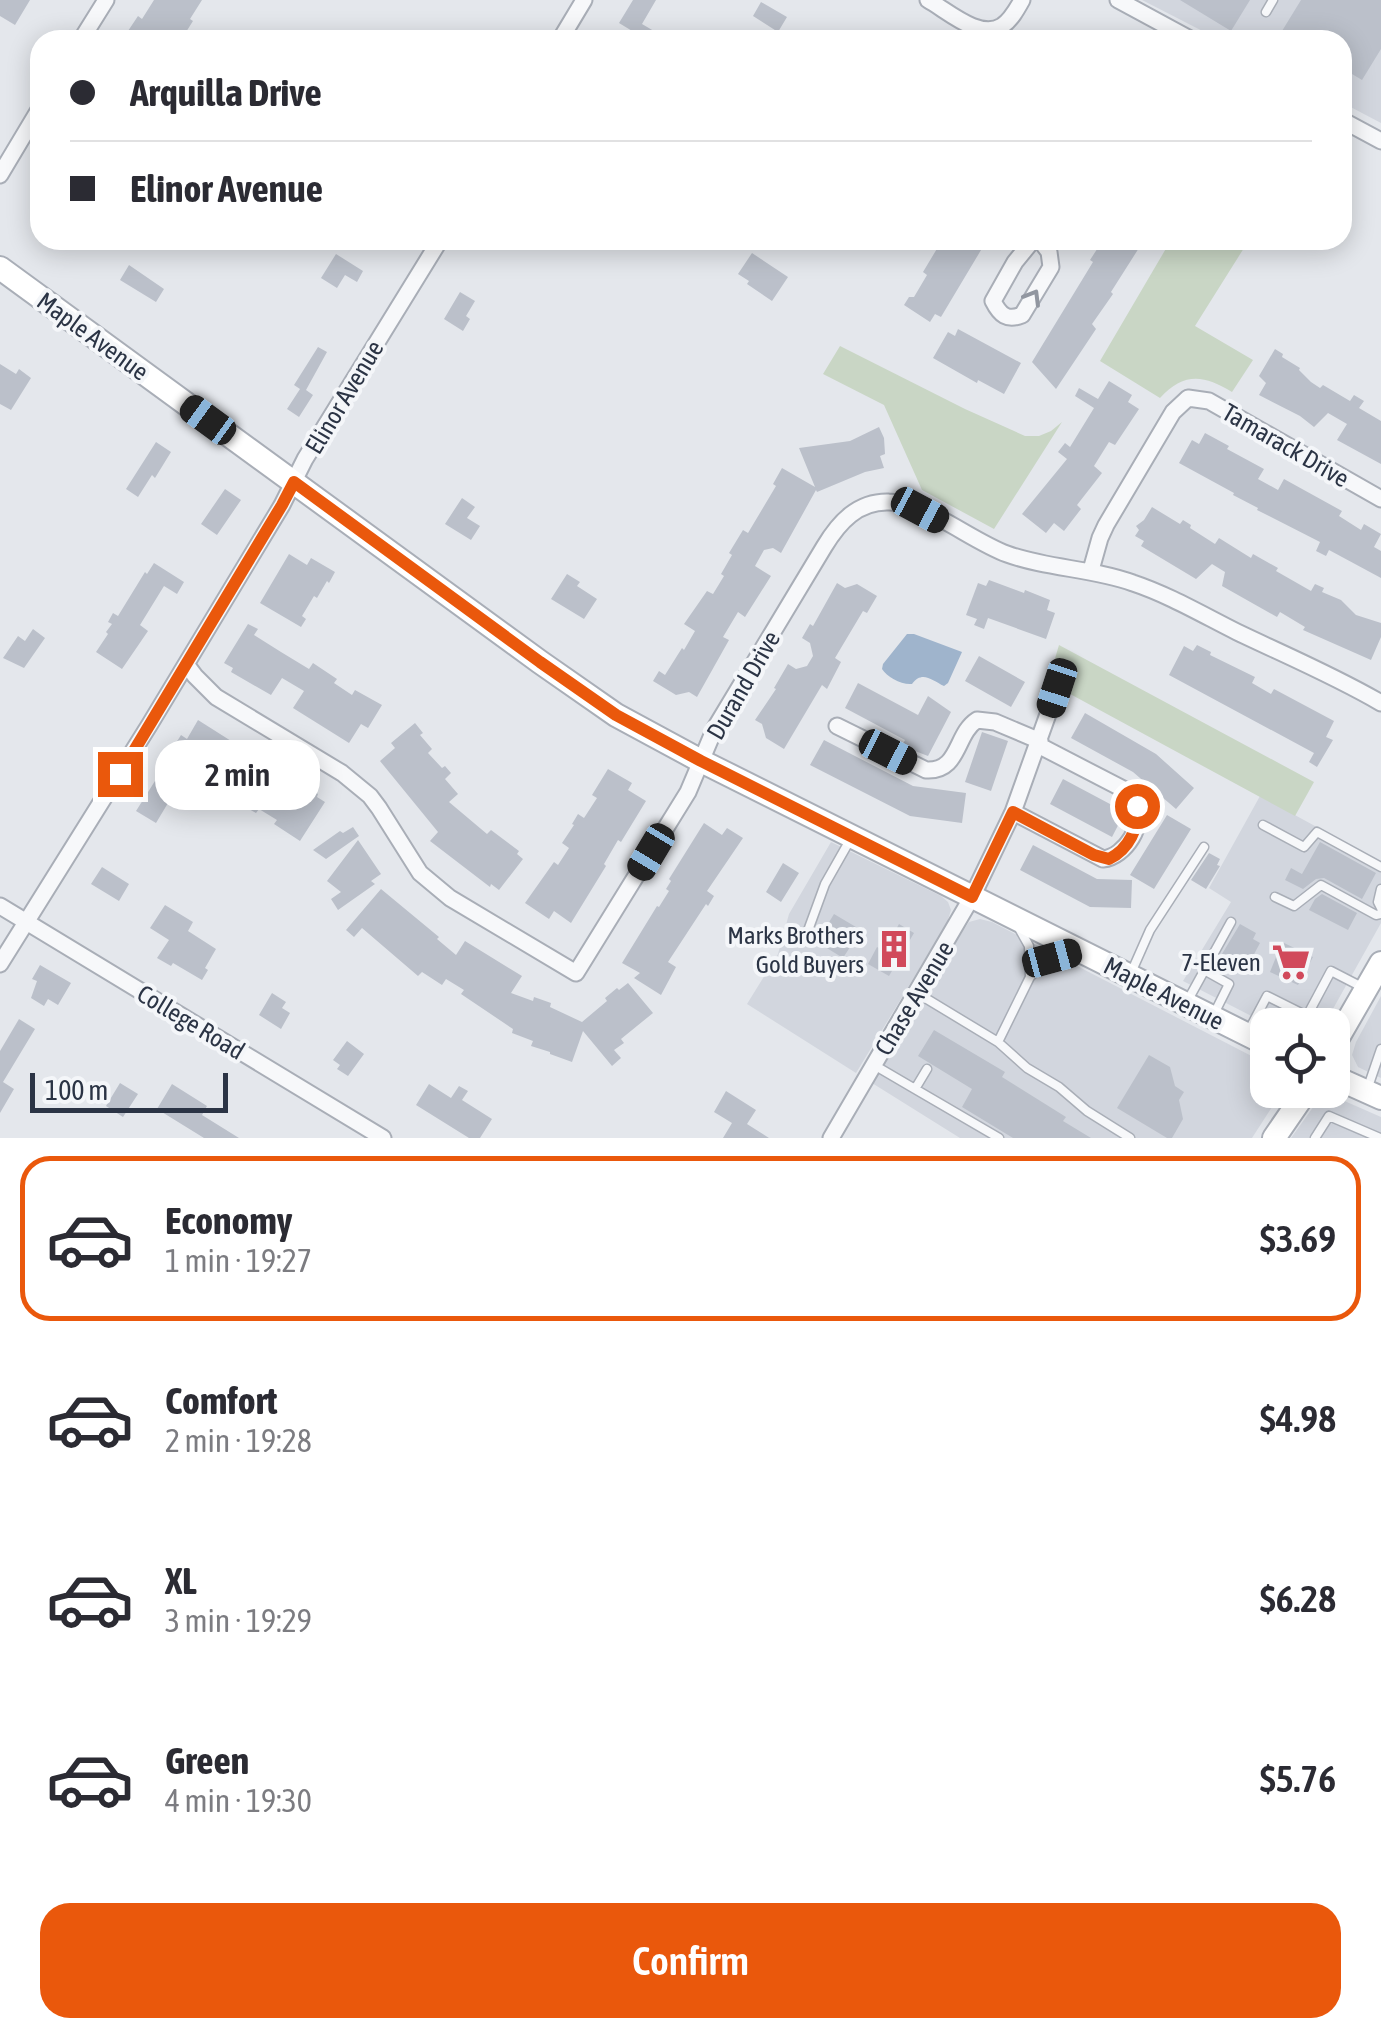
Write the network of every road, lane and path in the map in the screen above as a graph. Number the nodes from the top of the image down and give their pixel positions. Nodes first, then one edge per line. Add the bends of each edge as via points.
1 (106, 0) edge
2 (584, 0) edge
3 (928, 0) edge
4 (1022, 0) edge
5 (1118, 0) edge
6 (1273, 0) edge
7 (1266, 12) dead end
8 (87, 30) edge
9 (566, 30) edge
10 (1173, 30) edge
11 (30, 124) edge
12 (1352, 125) edge
13 (1381, 141) edge
14 (0, 174) edge
15 (434, 250) edge
16 (1027, 250) edge
17 (1047, 250) edge
18 (0, 268) edge
19 (294, 482) junction
20 (1381, 499) edge
21 (1091, 570) junction
22 (186, 664) junction
23 (1057, 688) dead end
24 (1381, 703) edge
25 (837, 726) dead end
26 (1039, 743) junction
27 (701, 761) junction
28 (1013, 812) junction
29 (1263, 825) dead end
30 (852, 836) junction
31 (1204, 847) dead end
32 (1381, 867) edge
33 (1381, 889) edge
34 (972, 897) junction
35 (1274, 897) dead end
36 (0, 906) edge
37 (1381, 912) edge
38 (1014, 918) junction
39 (26, 921) junction
40 (1231, 922) dead end
41 (806, 936) dead end
42 (1080, 951) junction
43 (0, 964) edge
44 (1204, 970) junction
45 (1130, 976) junction
46 (1030, 978) junction
47 (1375, 978) edge
48 (917, 993) junction
49 (1186, 1004) junction
50 (1264, 1008) edge
51 (1291, 1008) edge
52 (1311, 1008) edge
53 (1350, 1011) edge
54 (1212, 1017) junction
55 (1250, 1036) edge
56 (998, 1042) junction
57 (1381, 1048) edge
58 (874, 1065) junction
59 (928, 1069) dead end
60 (1350, 1084) edge
61 (915, 1089) junction
62 (1374, 1094) edge
63 (1295, 1108) edge
64 (363, 1133) edge
65 (1378, 1134) edge
66 (383, 1138) edge
67 (831, 1138) edge
68 (998, 1138) edge
69 (1130, 1138) edge
70 (1276, 1138) edge
71 (1315, 1138) edge

1 - 8 street
2 - 9 street
3 - 4 street via 980,30 1004,25
5 - 10 street
6 - 7 lane
11 - 14 street
12 - 13 street
15 - 19 street, Elinor Avenue
16 -> 17 street via 993,302 1004,316 1022,315 1050,267
18 - 19 main road, Maple Avenue
19 - 22 street, Elinor Avenue
19 - 27 main road, Maple Avenue via 584,694
20 - 21 street, Tamarack Drive via 1209,401 1188,398 1106,524
21 - 24 street, Durand Drive via 1138,584
21 - 27 street, Durand Drive via 1008,555 910,505 859,508 833,532
22 - 27 street, Durand Drive via 216,697 358,786 431,884 576,973
22 - 39 street, Elinor Avenue
23 - 26 street, Chase Avenue
25 - 26 street via 935,771 948,764 977,720
26 - 28 street, Chase Avenue
26 - 28 street via 1134,798 1138,820 1132,836 1115,857 1103,859
27 - 30 main road, Maple Avenue
28 - 34 street, Chase Avenue
29 - 32 lane via 1304,846 1317,832
30 - 34 main road, Maple Avenue
30 - 41 lane
31 - 45 lane via 1150,930
33 - 37 lane
34 - 38 main road, Maple Avenue
34 - 48 street, Chase Avenue
35 - 37 lane via 1294,906 1321,884
36 - 39 street, College Road
38 - 42 main road, Maple Avenue
38 - 46 lane via 1030,946
39 - 43 street, Elinor Avenue
39 - 64 street, College Road
40 - 44 lane
42 - 45 main road, Maple Avenue
42 - 46 lane via 1052,958
44 - 49 lane
44 - 54 lane via 1230,984
45 - 49 main road, Maple Avenue
46 - 56 lane
47 - 52 lane via 1331,971
47 - 53 main road
48 - 56 lane
48 - 58 street, Chase Avenue
49 - 54 main road, Maple Avenue
50 - 51 lane via 1267,996
54 - 55 main road, Maple Avenue
56 - 69 lane
57 - 62 lane
58 - 61 lane
58 - 67 street, Chase Avenue
59 - 61 lane
60 - 62 main road
61 - 68 lane
63 - 70 main road
64 - 66 street, College Road
65 - 71 lane via 1329,1116

